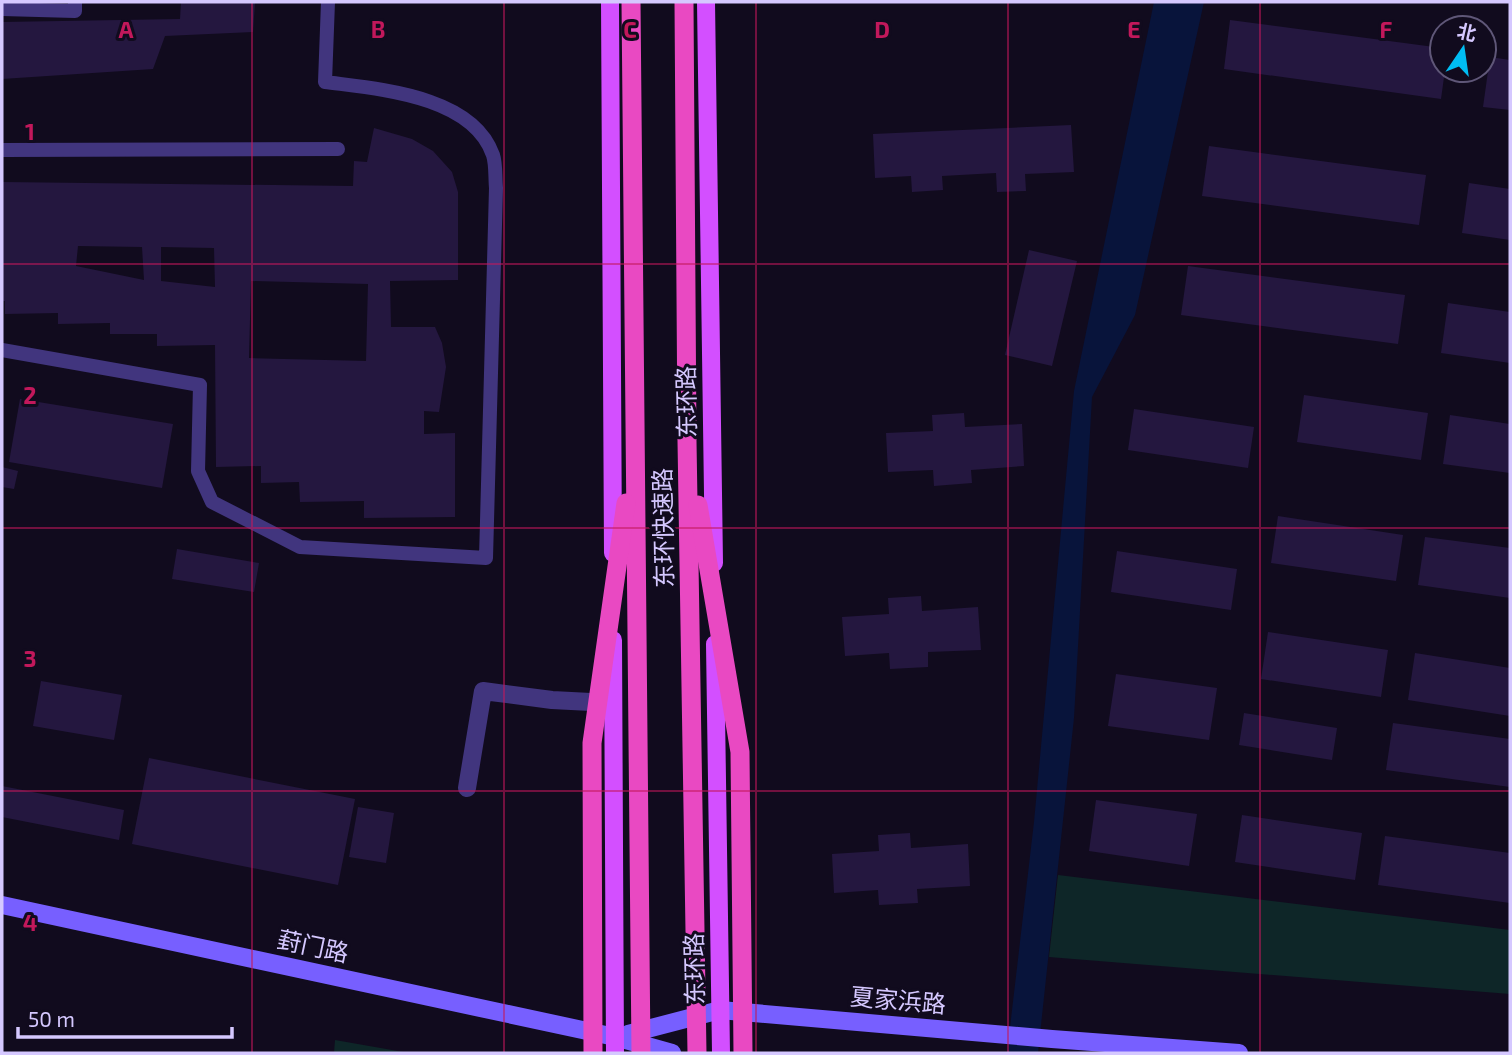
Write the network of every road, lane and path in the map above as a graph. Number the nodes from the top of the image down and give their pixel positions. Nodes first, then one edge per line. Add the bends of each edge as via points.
1 (75, 2) edge
2 (328, 2) edge
3 (610, 2) edge
4 (631, 2) edge
5 (684, 2) edge
6 (706, 2) edge
7 (2, 9) edge
8 (338, 149) dead end
9 (2, 150) edge
10 (2, 350) edge
11 (635, 440) junction
12 (687, 441) junction
13 (613, 703) junction
14 (467, 788) dead end
15 (2, 905) edge
16 (720, 1010) junction
17 (615, 1045) edge
18 (593, 1053) edge
19 (641, 1053) edge
20 (672, 1053) edge
21 (696, 1053) edge
22 (721, 1053) edge
23 (743, 1053) edge
24 (1239, 1053) edge

1 - 7 lane via 75,11
2 - 10 lane via 325,82 404,93 436,105 462,118 482,136 494,156 486,558 300,547 212,502 198,471 200,385
3 - 13 main road
4 - 11 highway, 东环快速路, bridge
5 - 12 highway, 东环快速路, bridge
6 - 16 main road, 东环路
8 - 9 lane
11 - 18 highway, bridge via 592,743
11 - 19 highway, 东环快速路, bridge
12 - 21 highway, 东环快速路, bridge
12 - 23 highway, bridge via 740,752
13 - 14 street via 483,691
13 - 17 main road
15 - 17 main road, 葑门路
16 - 17 main road, 夏家浜路
16 - 22 main road, 东环路
16 - 24 main road, 夏家浜路
17 - 20 main road

